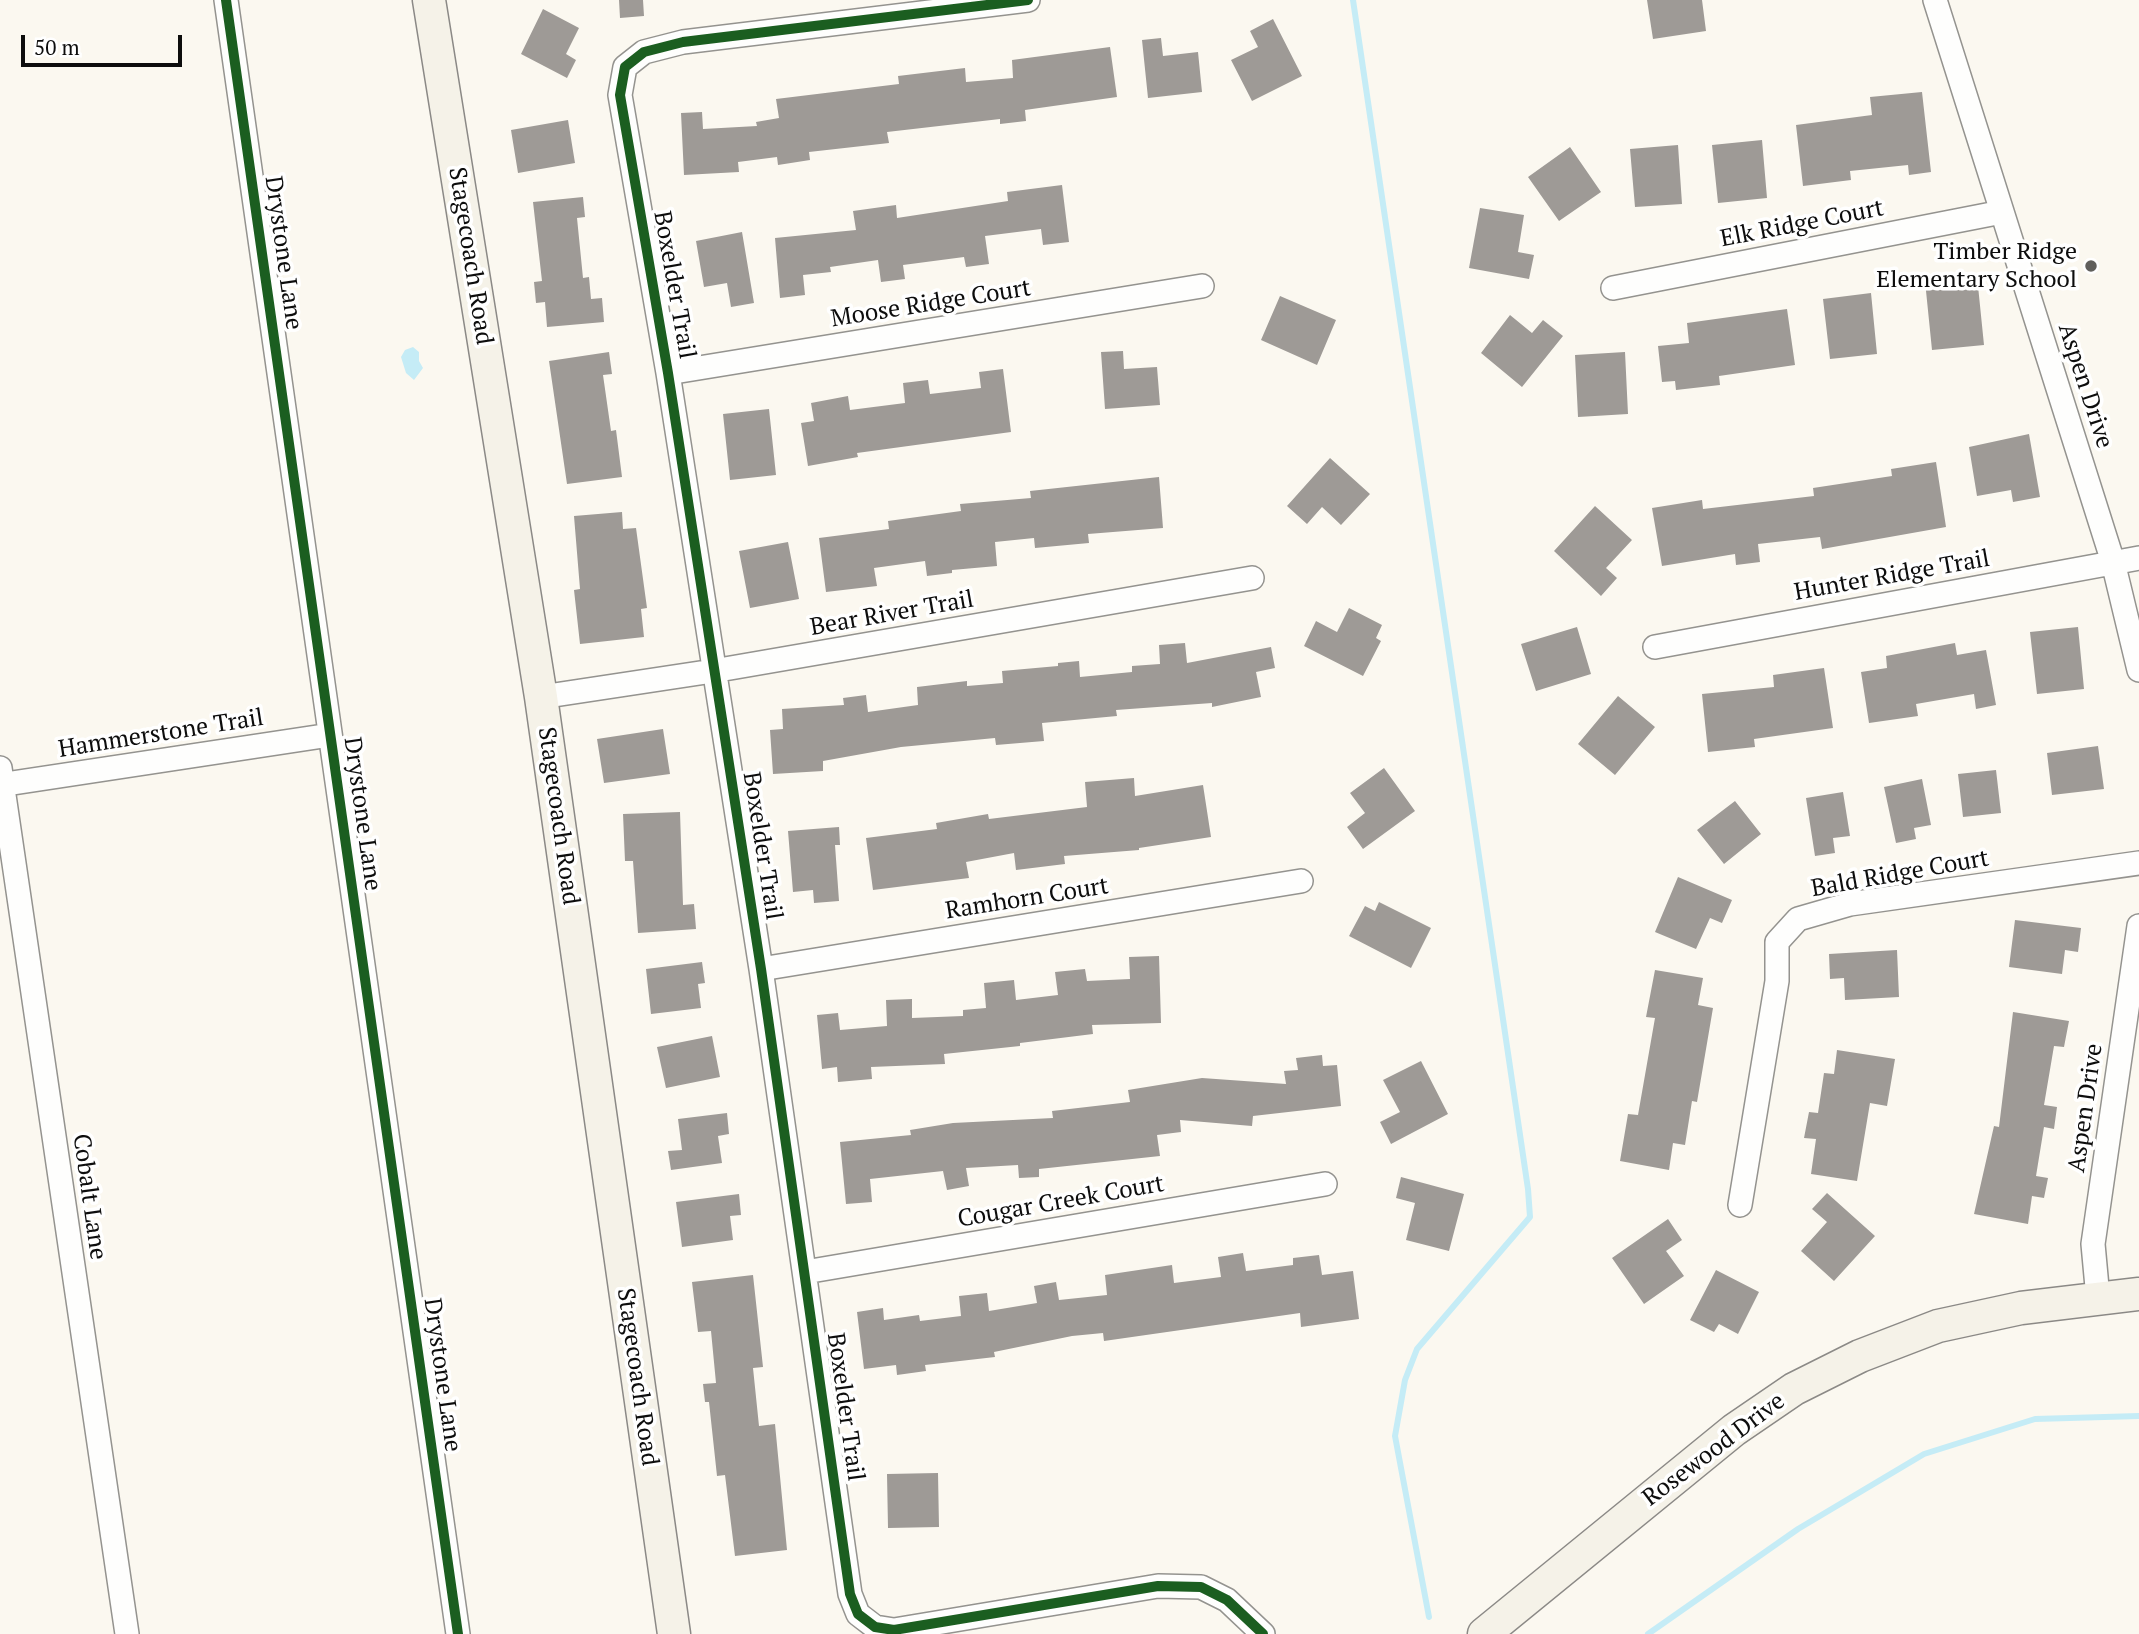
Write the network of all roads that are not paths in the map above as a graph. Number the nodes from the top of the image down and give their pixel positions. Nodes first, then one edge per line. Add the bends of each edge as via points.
1 (226, 0) edge
2 (429, 0) edge
3 (1028, 0) edge
4 (1935, 0) edge
5 (2002, 212) junction
6 (1202, 286) dead end
7 (1612, 288) dead end
8 (668, 373) junction
9 (2139, 558) edge
10 (2113, 562) junction
11 (1252, 579) dead end
12 (1655, 647) dead end
13 (2139, 670) edge
14 (713, 671) junction
15 (541, 697) junction
16 (330, 735) junction
17 (1, 779) edge
18 (2139, 863) edge
19 (1301, 881) dead end
20 (2139, 926) edge
21 (761, 970) junction
22 (1325, 1184) dead end
23 (1741, 1205) dead end
24 (805, 1272) junction
25 (2139, 1294) edge
26 (2098, 1298) junction
27 (127, 1634) edge
28 (458, 1634) edge
29 (674, 1634) edge
30 (1263, 1634) edge
31 (1484, 1634) edge

1 - 16 street, Drystone Lane
2 - 15 main road, Stagecoach Road
3 - 8 street, Boxelder Trail via 683,42 644,52 625,67 620,94
4 - 5 street, Aspen Drive
5 - 7 street, Elk Ridge Court
5 - 10 street, Aspen Drive
6 - 8 street, Moose Ridge Court
8 - 14 street, Boxelder Trail
9 - 10 street, Hunter Ridge Trail
10 - 12 street, Hunter Ridge Trail
10 - 13 street, Aspen Drive
11 - 14 street, Bear River Trail
14 - 15 street, Bear River Trail
14 - 21 street, Boxelder Trail
15 - 29 main road, Stagecoach Road
16 - 17 street, Hammerstone Trail
16 - 28 street, Drystone Lane
17 - 27 street, Cobalt Lane
18 - 23 street, Bald Ridge Court via 1850,904 1798,919 1777,942 1777,981
19 - 21 street, Ramhorn Court
20 - 26 street, Aspen Drive via 2093,1244
21 - 24 street, Boxelder Trail
22 - 24 street, Cougar Creek Court
24 - 30 street, Boxelder Trail via 850,1594 858,1614 875,1627 894,1629 1158,1586 1201,1587 1227,1600
25 - 26 main road, Rosewood Drive
26 - 31 main road, Rosewood Drive via 1938,1326 1860,1356 1794,1389 1734,1430

